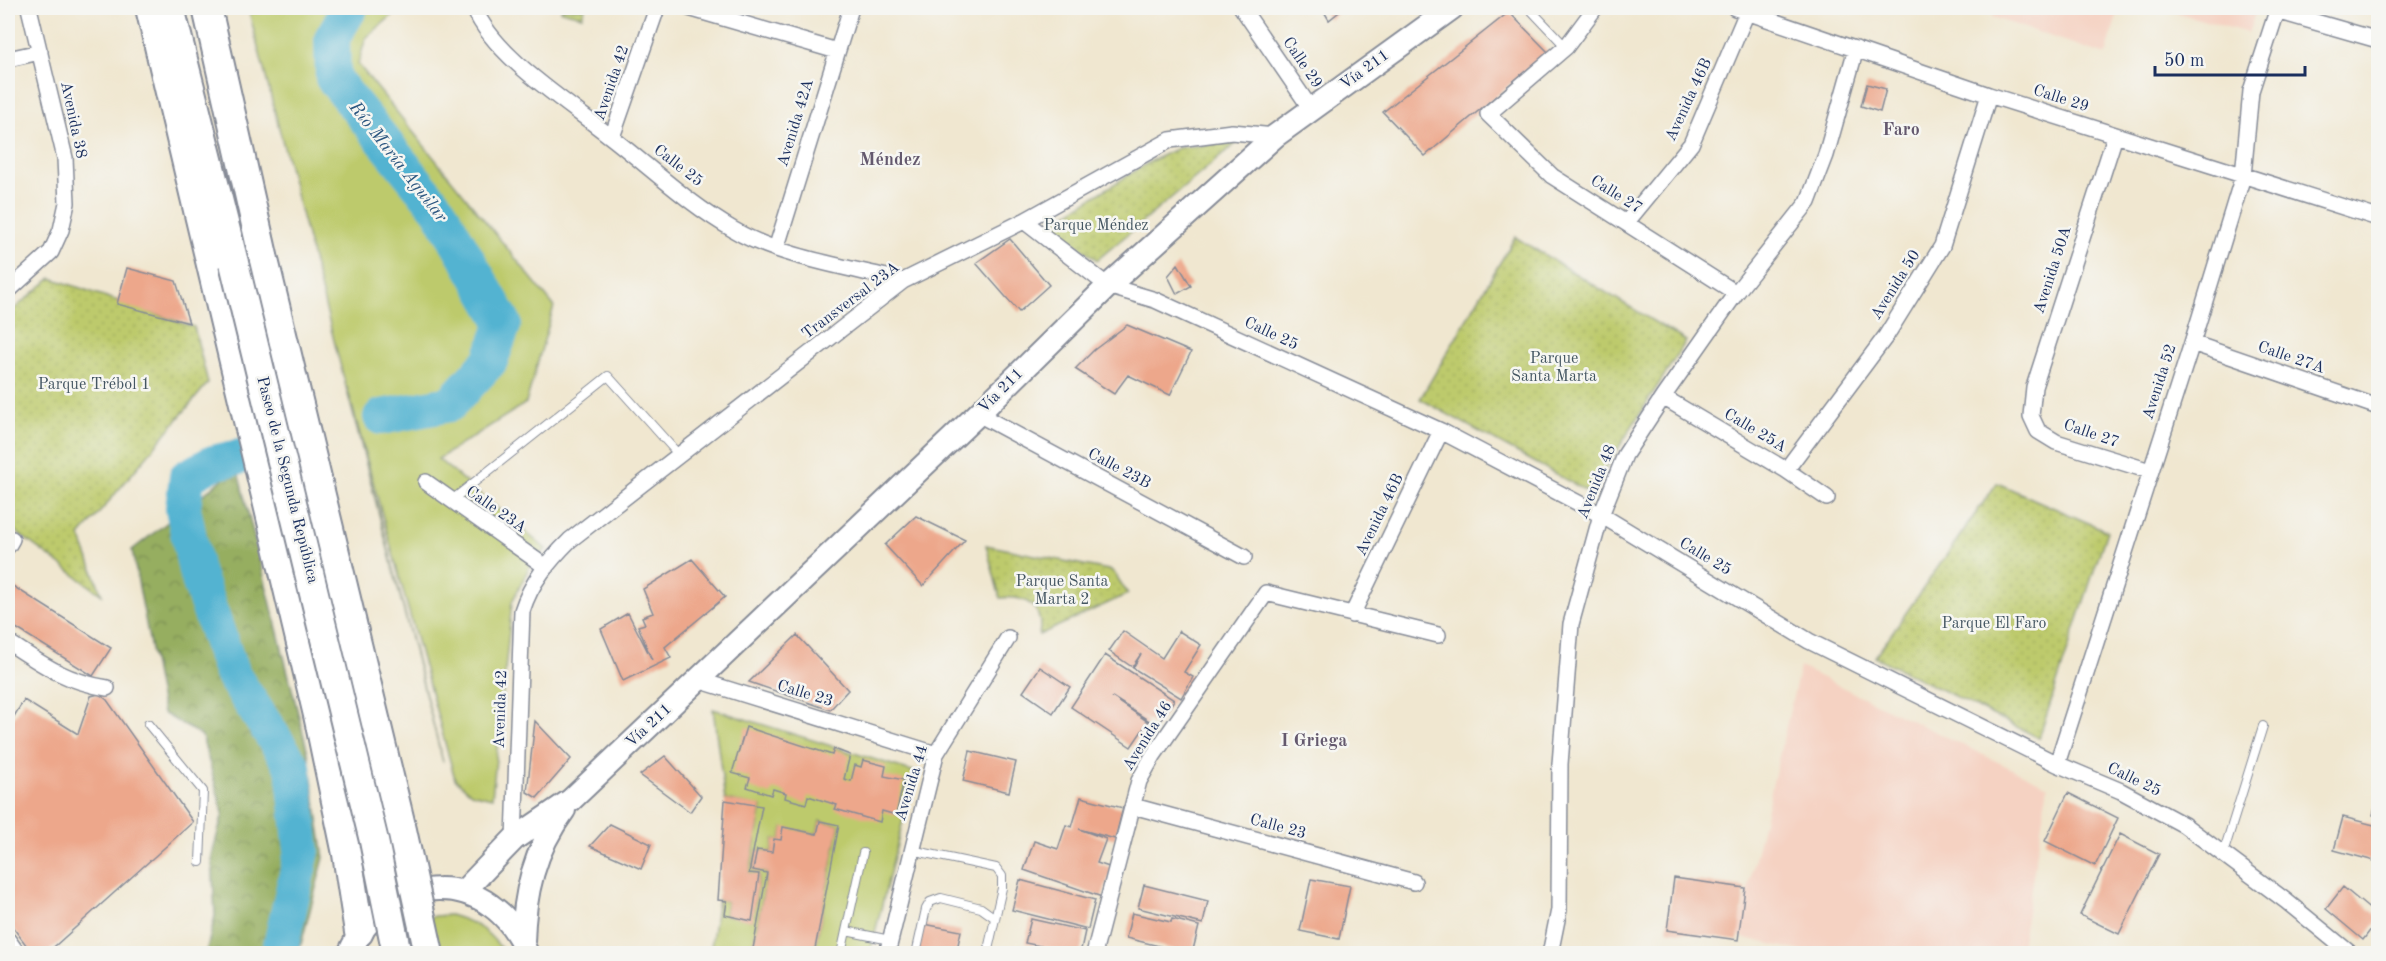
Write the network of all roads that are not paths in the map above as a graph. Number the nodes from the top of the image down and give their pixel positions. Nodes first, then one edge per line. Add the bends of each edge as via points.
1 (29, 8) edge
2 (150, 8) edge
3 (170, 8) edge
4 (207, 8) edge
5 (474, 8) edge
6 (657, 8) edge
7 (689, 8) edge
8 (850, 8) edge
9 (1242, 8) edge
10 (1452, 8) edge
11 (1529, 8) edge
12 (2273, 9) edge
13 (1590, 10) edge
14 (1741, 10) edge
15 (2379, 40) edge
16 (1566, 47) junction
17 (1856, 49) junction
18 (837, 51) junction
19 (40, 52) junction
20 (8, 59) edge
21 (1989, 94) junction
22 (1311, 109) junction
23 (1275, 136) junction
24 (2115, 136) junction
25 (612, 137) junction
26 (2243, 176) junction
27 (2379, 218) edge
28 (1024, 221) junction
29 (1626, 223) junction
30 (776, 249) junction
31 (903, 281) junction
32 (1108, 286) junction
33 (8, 291) edge
34 (1736, 293) junction
35 (2192, 343) junction
36 (1663, 397) junction
37 (2379, 407) edge
38 (978, 414) junction
39 (2031, 416) joint
40 (1441, 431) junction
41 (679, 455) junction
42 (1786, 470) junction
43 (2150, 471) junction
44 (426, 482) dead end
45 (1827, 498) dead end
46 (452, 500) junction
47 (1601, 515) junction
48 (1244, 557) dead end
49 (546, 567) junction
50 (534, 583) joint
51 (1352, 615) junction
52 (1438, 635) dead end
53 (1008, 638) dead end
54 (8, 642) edge
55 (698, 680) junction
56 (107, 688) dead end
57 (148, 724) dead end
58 (2263, 726) dead end
59 (936, 754) junction
60 (2056, 764) junction
61 (571, 800) junction
62 (1133, 806) junction
63 (514, 839) junction
64 (911, 850) junction
65 (863, 853) dead end
66 (2223, 854) junction
67 (200, 862) dead end
68 (1414, 882) dead end
69 (463, 892) junction
70 (995, 918) junction
71 (846, 931) junction
72 (8, 940) edge
73 (352, 944) edge
74 (888, 947) edge
75 (525, 948) edge
76 (18, 954) edge
77 (397, 954) edge
78 (429, 954) edge
79 (841, 954) edge
80 (916, 954) edge
81 (987, 954) edge
82 (1094, 954) edge
83 (1550, 954) edge
84 (2351, 954) edge

1 - 19 street, Avenida 38
2 - 73 highway via 318,715 347,854
3 - 77 highway, Paseo de la Segunda República, bridge via 374,841
4 - 78 highway, Paseo de la Segunda República, bridge
5 - 25 street, Calle 25 via 496,41 531,75
6 - 25 street, Avenida 42
7 - 18 street
8 - 18 street, Avenida 42A
9 - 22 street, Calle 29
10 - 22 main road, Vía 211
11 - 16 lane
12 - 15 street
12 - 26 street, Avenida 52 via 2251,91
13 - 16 street
14 - 17 street, Calle 29
14 - 29 street, Avenida 46B via 1691,144
16 - 29 street, Calle 27 via 1488,114 1552,176
17 - 21 street, Calle 29
17 - 34 street, Avenida 48 via 1808,202
18 - 30 street, Avenida 42A
19 - 20 street
19 - 33 street, Avenida 38 via 65,158 67,202 51,252
21 - 24 street, Calle 29
21 - 42 street, Avenida 50 via 1942,246 1886,336
22 - 23 main road, Vía 211
23 - 28 street, Transversal 23A via 1232,132 1170,140
23 - 32 main road, Vía 211
24 - 26 street, Calle 29
24 - 39 street, Avenida 50A via 2034,387
25 - 30 street, Calle 25 via 734,231
26 - 27 street, Calle 29
26 - 35 street, Avenida 52
28 - 31 street, Transversal 23A
28 - 32 street, Calle 25
29 - 34 street, Calle 27
30 - 31 street, Calle 25
31 - 41 street, Transversal 23A
32 - 38 main road, Vía 211
32 - 40 street, Calle 25 via 1155,300
34 - 36 street, Avenida 48
35 - 37 street, Calle 27A
35 - 43 street, Avenida 52
36 - 42 street, Calle 25A
36 - 47 street, Avenida 48 via 1625,455
38 - 48 street, Calle 23B
38 - 55 main road, Vía 211
39 - 43 street, Calle 27 via 2038,431 2056,442
40 - 47 street, Calle 25
40 - 51 street, Avenida 46B
41 - 46 lane via 608,376
41 - 49 street, Transversal 23A via 570,540
42 - 45 street, Calle 25A
43 - 60 street, Avenida 52
44 - 46 street, Calle 23A
46 - 49 street, Calle 23A
47 - 60 street, Calle 25 via 1809,641
47 - 83 street, Avenida 48 via 1571,624 1560,764 1559,910
49 - 50 street, Transversal 23A
50 - 63 street, Avenida 42 via 522,611
51 - 52 street
51 - 62 street, Avenida 46 via 1266,592 1153,756 1139,781
53 - 59 street, Avenida 44
54 - 56 street via 55,673
55 - 59 street, Calle 23
55 - 61 main road, Vía 211
57 - 67 lane via 203,790
58 - 66 lane
59 - 64 street, Avenida 44
60 - 66 street, Calle 25 via 2121,791 2184,825
61 - 63 main road, Vía 211
61 - 75 main road, Vía 211 via 538,852 524,912
62 - 68 street, Calle 23
62 - 82 street, Avenida 46
63 - 69 main road, Vía 211
64 - 70 lane via 996,868 1002,876 1002,888
64 - 74 street, Avenida 44
65 - 71 lane
66 - 84 street, Calle 25
69 - 73 main road via 434,889 412,892 392,901 374,915
69 - 75 main road via 488,903 508,921
70 - 80 lane via 981,908 941,898 930,902
70 - 81 lane
71 - 74 lane
71 - 79 lane
72 - 76 street

